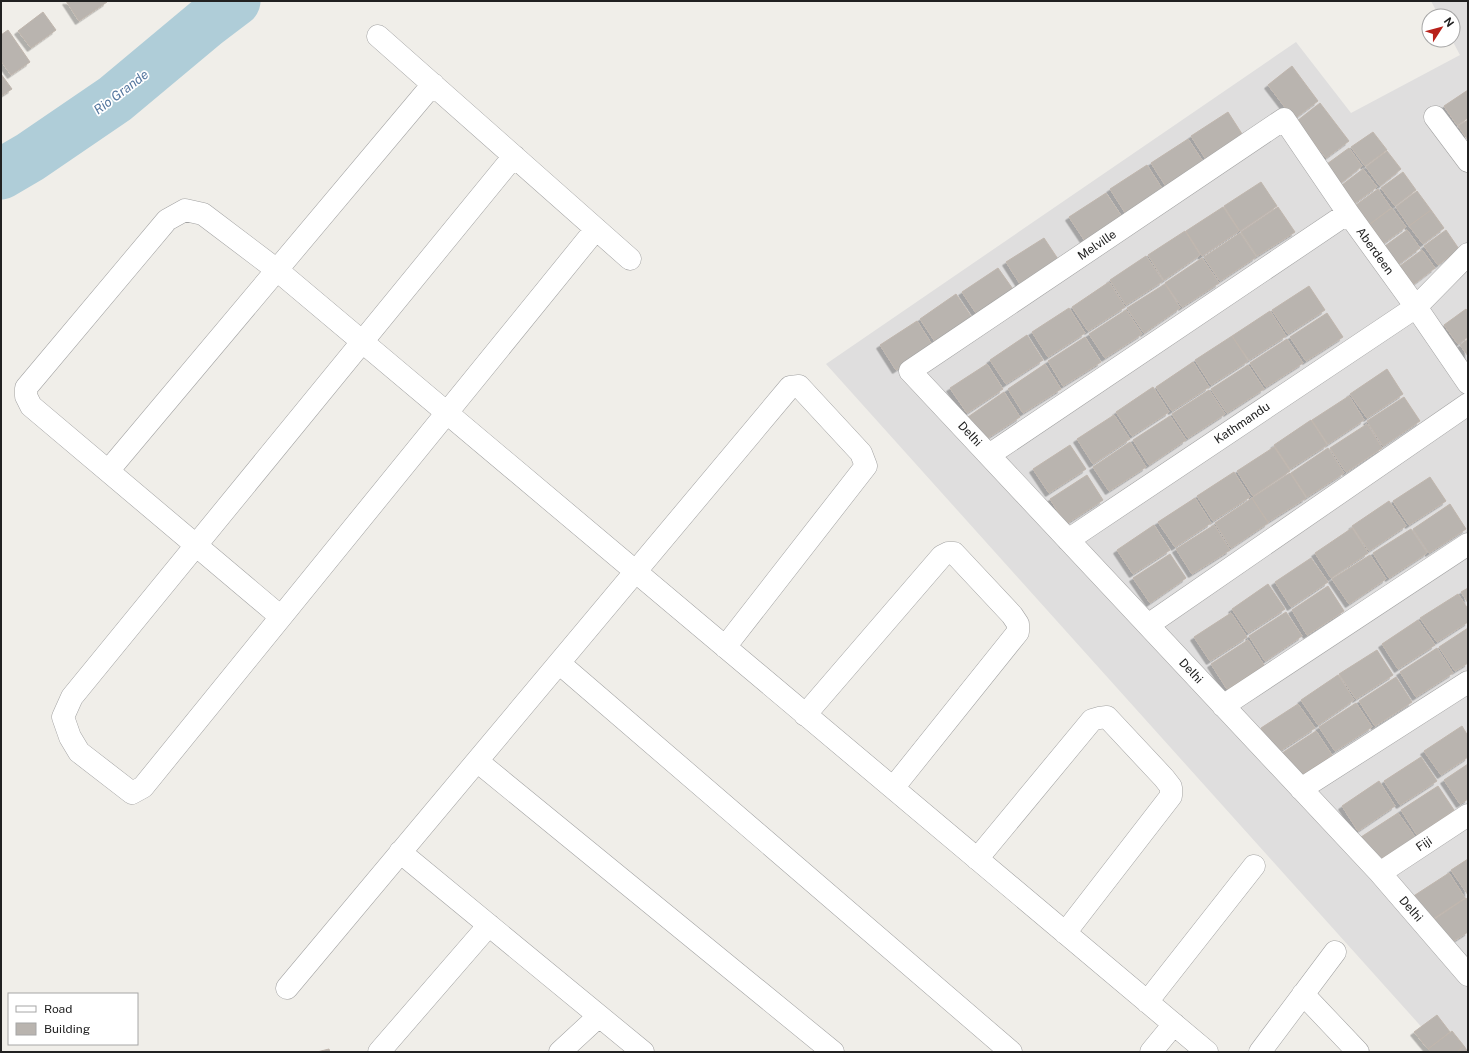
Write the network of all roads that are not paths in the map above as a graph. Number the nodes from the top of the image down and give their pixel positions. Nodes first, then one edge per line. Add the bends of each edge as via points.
1 (378, 36) dead end
2 (433, 84) junction
3 (1435, 116) dead end
4 (1284, 119) joint
5 (514, 156) junction
6 (1468, 161) edge
7 (1348, 213) junction
8 (596, 229) junction
9 (1468, 254) edge
10 (630, 259) dead end
11 (277, 270) junction
12 (1416, 307) junction
13 (362, 342) junction
14 (910, 371) joint
15 (1468, 383) edge
16 (1468, 404) edge
17 (446, 413) junction
18 (988, 454) junction
19 (108, 471) junction
20 (1068, 540) junction
21 (1468, 544) edge
22 (195, 546) junction
23 (636, 572) junction
24 (281, 617) junction
25 (1148, 625) junction
26 (725, 648) junction
27 (559, 663) junction
28 (1468, 682) edge
29 (1224, 706) junction
30 (805, 714) junction
31 (477, 761) junction
32 (893, 788) junction
33 (1301, 789) junction
34 (1468, 815) edge
35 (400, 852) junction
36 (977, 859) junction
37 (1254, 866) dead end
38 (1380, 873) junction
39 (489, 925) junction
40 (1065, 933) junction
41 (1335, 952) dead end
42 (1464, 963) edge
43 (287, 988) dead end
44 (1303, 994) junction
45 (1147, 1002) junction
46 (599, 1016) junction
47 (1174, 1024) junction
48 (378, 1052) edge
49 (560, 1052) edge
50 (643, 1052) edge
51 (833, 1052) edge
52 (1011, 1052) edge
53 (1151, 1052) edge
54 (1207, 1052) edge
55 (1260, 1052) edge
56 (1358, 1052) edge

1 - 2 street
2 - 5 street
2 - 11 street
3 - 6 street
4 - 7 street, Aberdeen
4 - 14 street, Melville
5 - 8 street
5 - 13 street
7 - 12 street, Aberdeen
7 - 18 street
8 - 10 street
8 - 17 street
9 - 12 street, Kathmandu
11 - 13 street
11 - 19 street
11 - 19 street via 203,214 184,210 167,220 26,388 26,396 32,406
12 - 15 street, Aberdeen
12 - 20 street, Kathmandu
13 - 17 street
13 - 22 street
14 - 18 street, Delhi
16 - 25 street
17 - 23 street
17 - 24 street
18 - 20 street, Delhi
19 - 22 street
20 - 25 street, Delhi
21 - 29 street
22 - 24 street
22 - 24 street via 72,697 63,717 79,752 132,793 143,787
23 - 26 street
23 - 26 street via 790,387 799,386 861,453 866,466
23 - 27 street
25 - 29 street, Delhi
26 - 30 street
27 - 31 street
27 - 52 street
28 - 33 street
29 - 33 street, Delhi
30 - 32 street
30 - 32 street via 942,556 954,554 1012,615 1018,624 1018,632
31 - 35 street
31 - 51 street
32 - 36 street
33 - 38 street, Delhi
34 - 38 street, Fiji
35 - 39 street
35 - 43 street
36 - 40 street
36 - 40 street via 1092,720 1107,717 1164,778 1171,787 1171,796
37 - 45 street
38 - 42 street, Delhi
39 - 46 street
39 - 48 street
40 - 45 street
41 - 44 street
44 - 55 street
44 - 56 street
45 - 47 street
46 - 49 street
46 - 50 street
47 - 53 street
47 - 54 street

